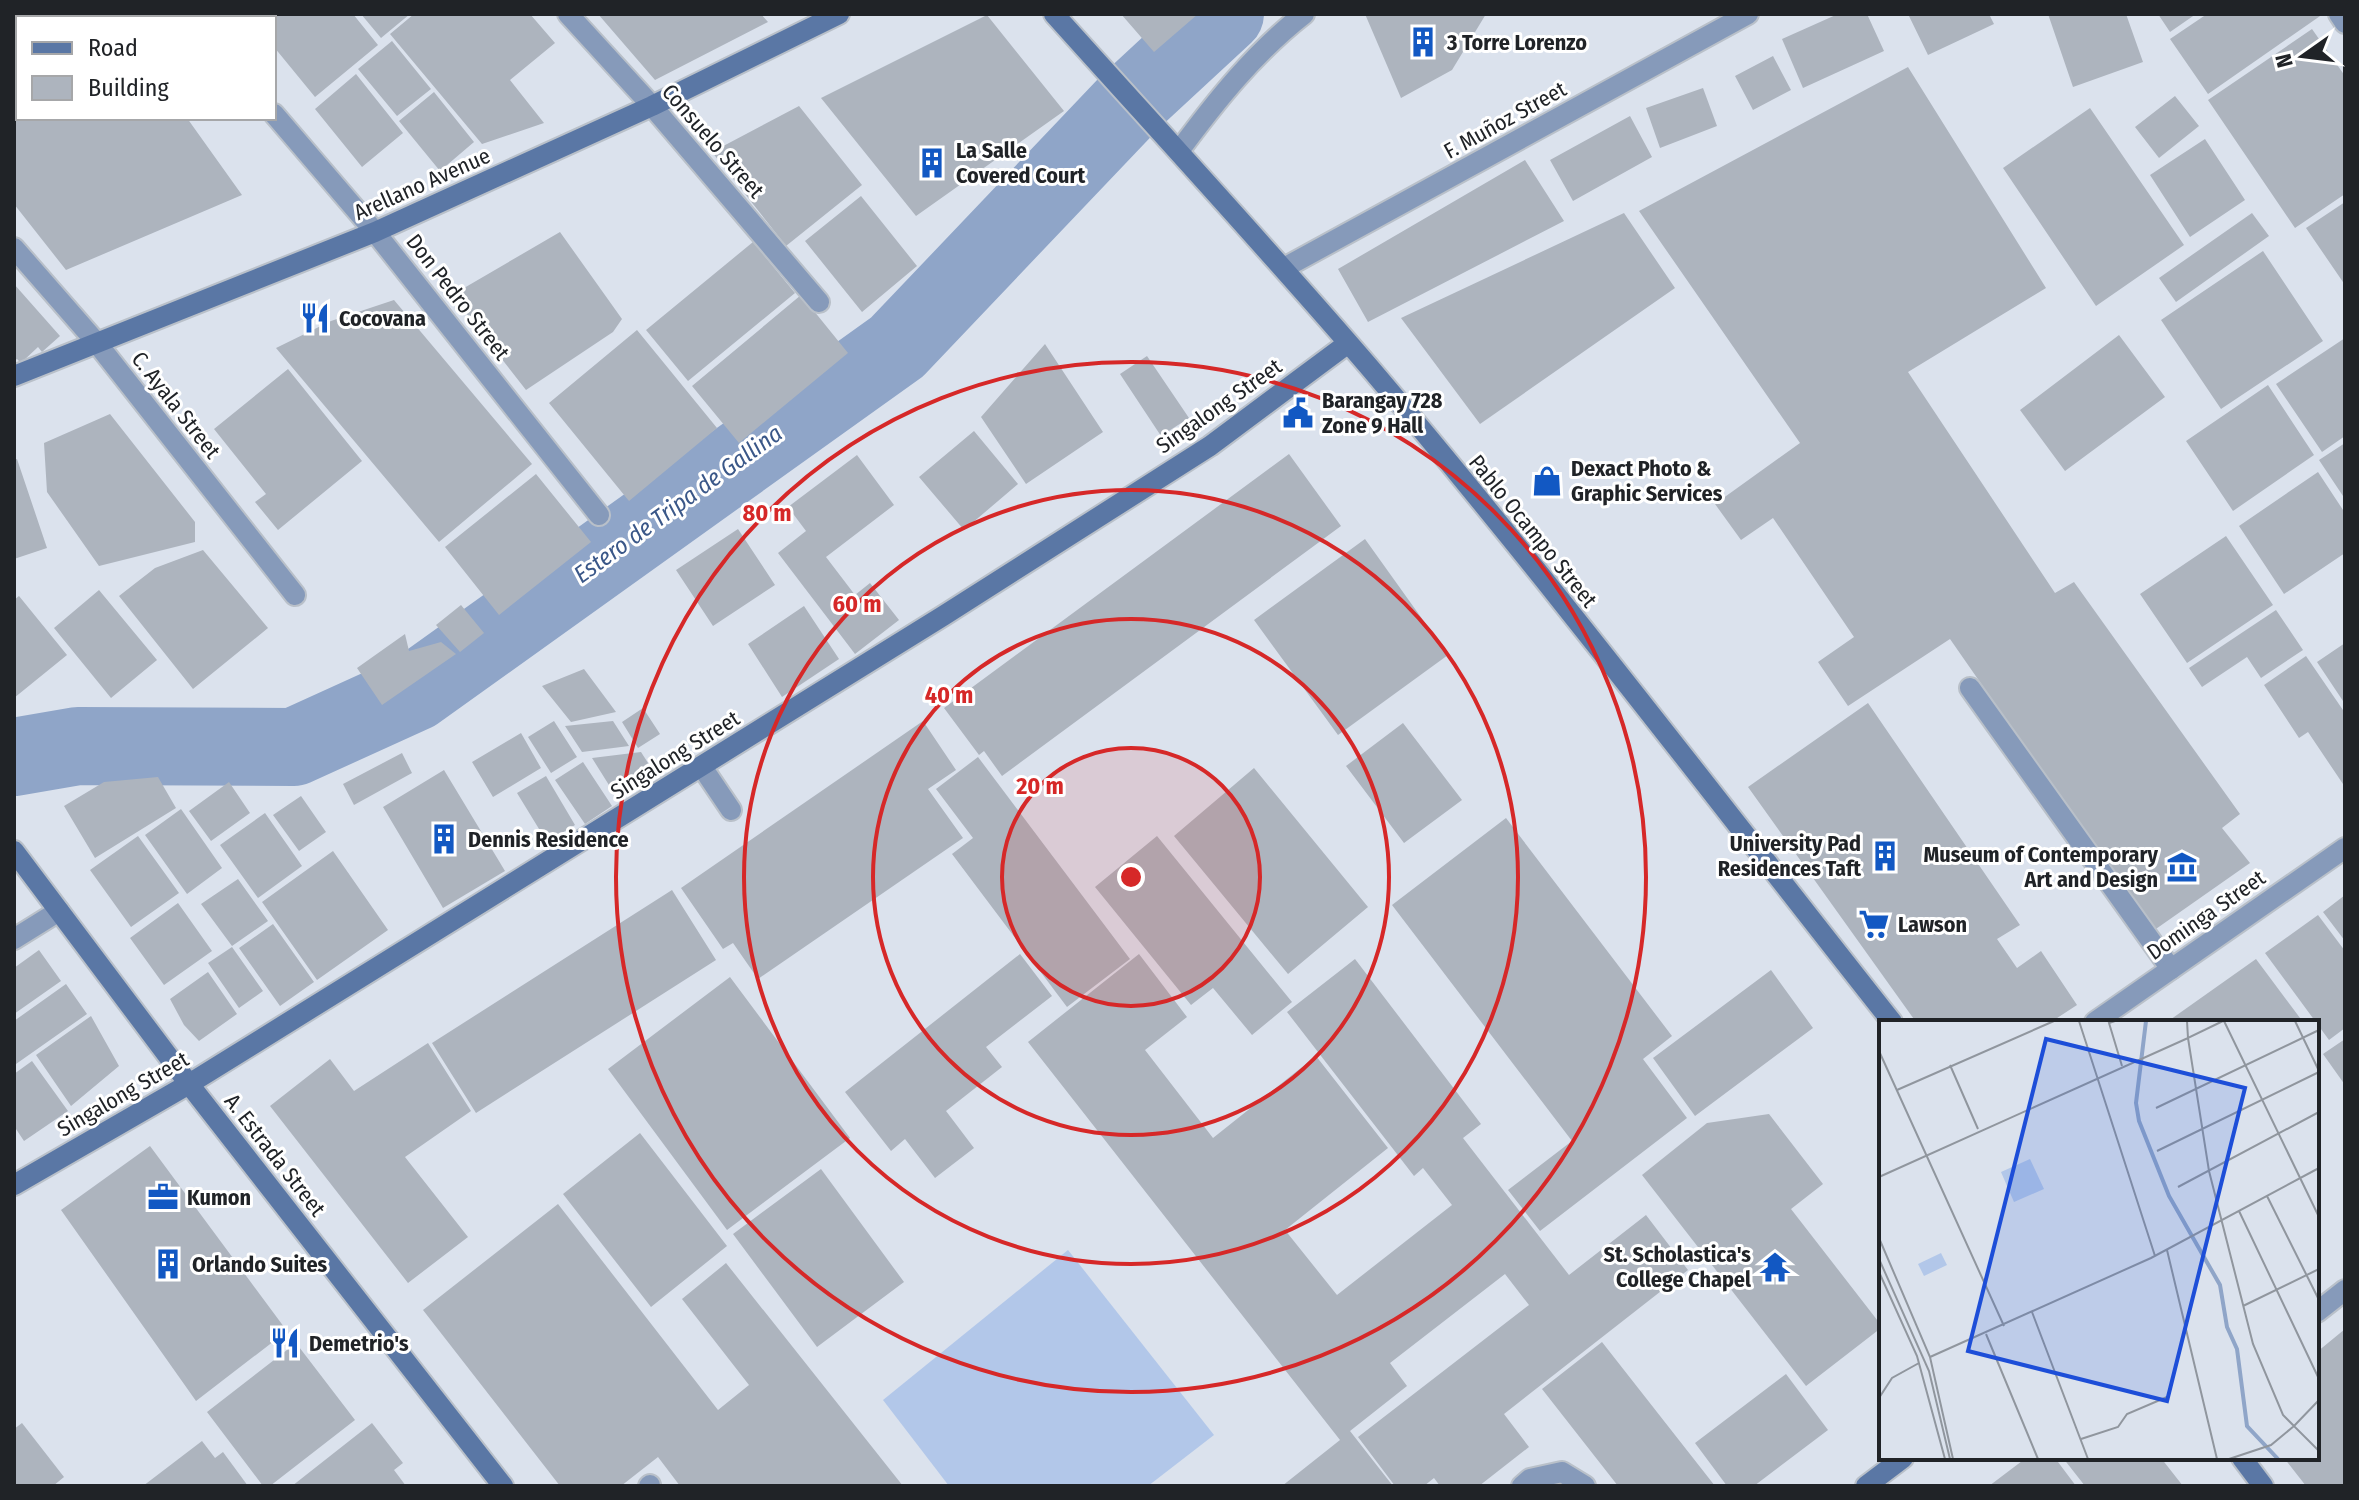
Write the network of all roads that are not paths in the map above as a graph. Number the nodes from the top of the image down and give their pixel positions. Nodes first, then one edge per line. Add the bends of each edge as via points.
1 (568, 14) edge
2 (839, 14) edge
3 (1054, 14) edge
4 (1304, 14) edge
5 (1748, 14) edge
6 (2339, 14) edge
7 (2345, 23) edge
8 (652, 106) junction
9 (276, 116) edge
10 (1172, 144) junction
11 (375, 232) junction
12 (14, 248) edge
13 (1284, 268) junction
14 (819, 302) dead end
15 (96, 342) junction
16 (1347, 344) junction
17 (14, 376) edge
18 (599, 515) dead end
19 (295, 595) dead end
20 (1970, 688) dead end
21 (702, 767) junction
22 (731, 810) dead end
23 (2345, 848) edge
24 (14, 851) edge
25 (59, 911) junction
26 (14, 939) edge
27 (2171, 969) junction
28 (1890, 1020) edge
29 (2098, 1020) edge
30 (189, 1084) junction
31 (14, 1185) edge
32 (2345, 1290) edge
33 (2319, 1310) edge
34 (1900, 1460) edge
35 (2244, 1460) edge
36 (503, 1486) edge
37 (1522, 1486) edge
38 (1585, 1486) edge
39 (1866, 1486) edge
40 (2263, 1486) edge

1 - 8 street, Consuelo Street
2 - 8 main road, Arellano Avenue
3 - 10 main road, Pablo Ocampo Street
4 - 10 street
5 - 13 street, F. Muñoz Street
6 - 7 street
8 - 11 main road, Arellano Avenue
8 - 14 street, Consuelo Street
9 - 11 street, Don Pedro Street
10 - 13 main road, Pablo Ocampo Street
11 - 15 main road, Arellano Avenue
11 - 18 street, Don Pedro Street
12 - 15 street, C. Ayala Street
13 - 16 main road, Pablo Ocampo Street
15 - 17 main road, Arellano Avenue
15 - 19 street, C. Ayala Street
16 - 21 main road, Singalong Street via 1210,446
16 - 28 main road, Pablo Ocampo Street
20 - 27 street
21 - 22 street
21 - 30 main road, Singalong Street
23 - 27 street, Dominga Street
24 - 25 main road, A. Estrada Street
25 - 26 street
25 - 30 main road, A. Estrada Street
27 - 29 street, Dominga Street
30 - 31 main road, Singalong Street
30 - 36 main road, A. Estrada Street
32 - 33 street
34 - 39 main road
35 - 40 main road
37 - 38 street via 1562,1472

